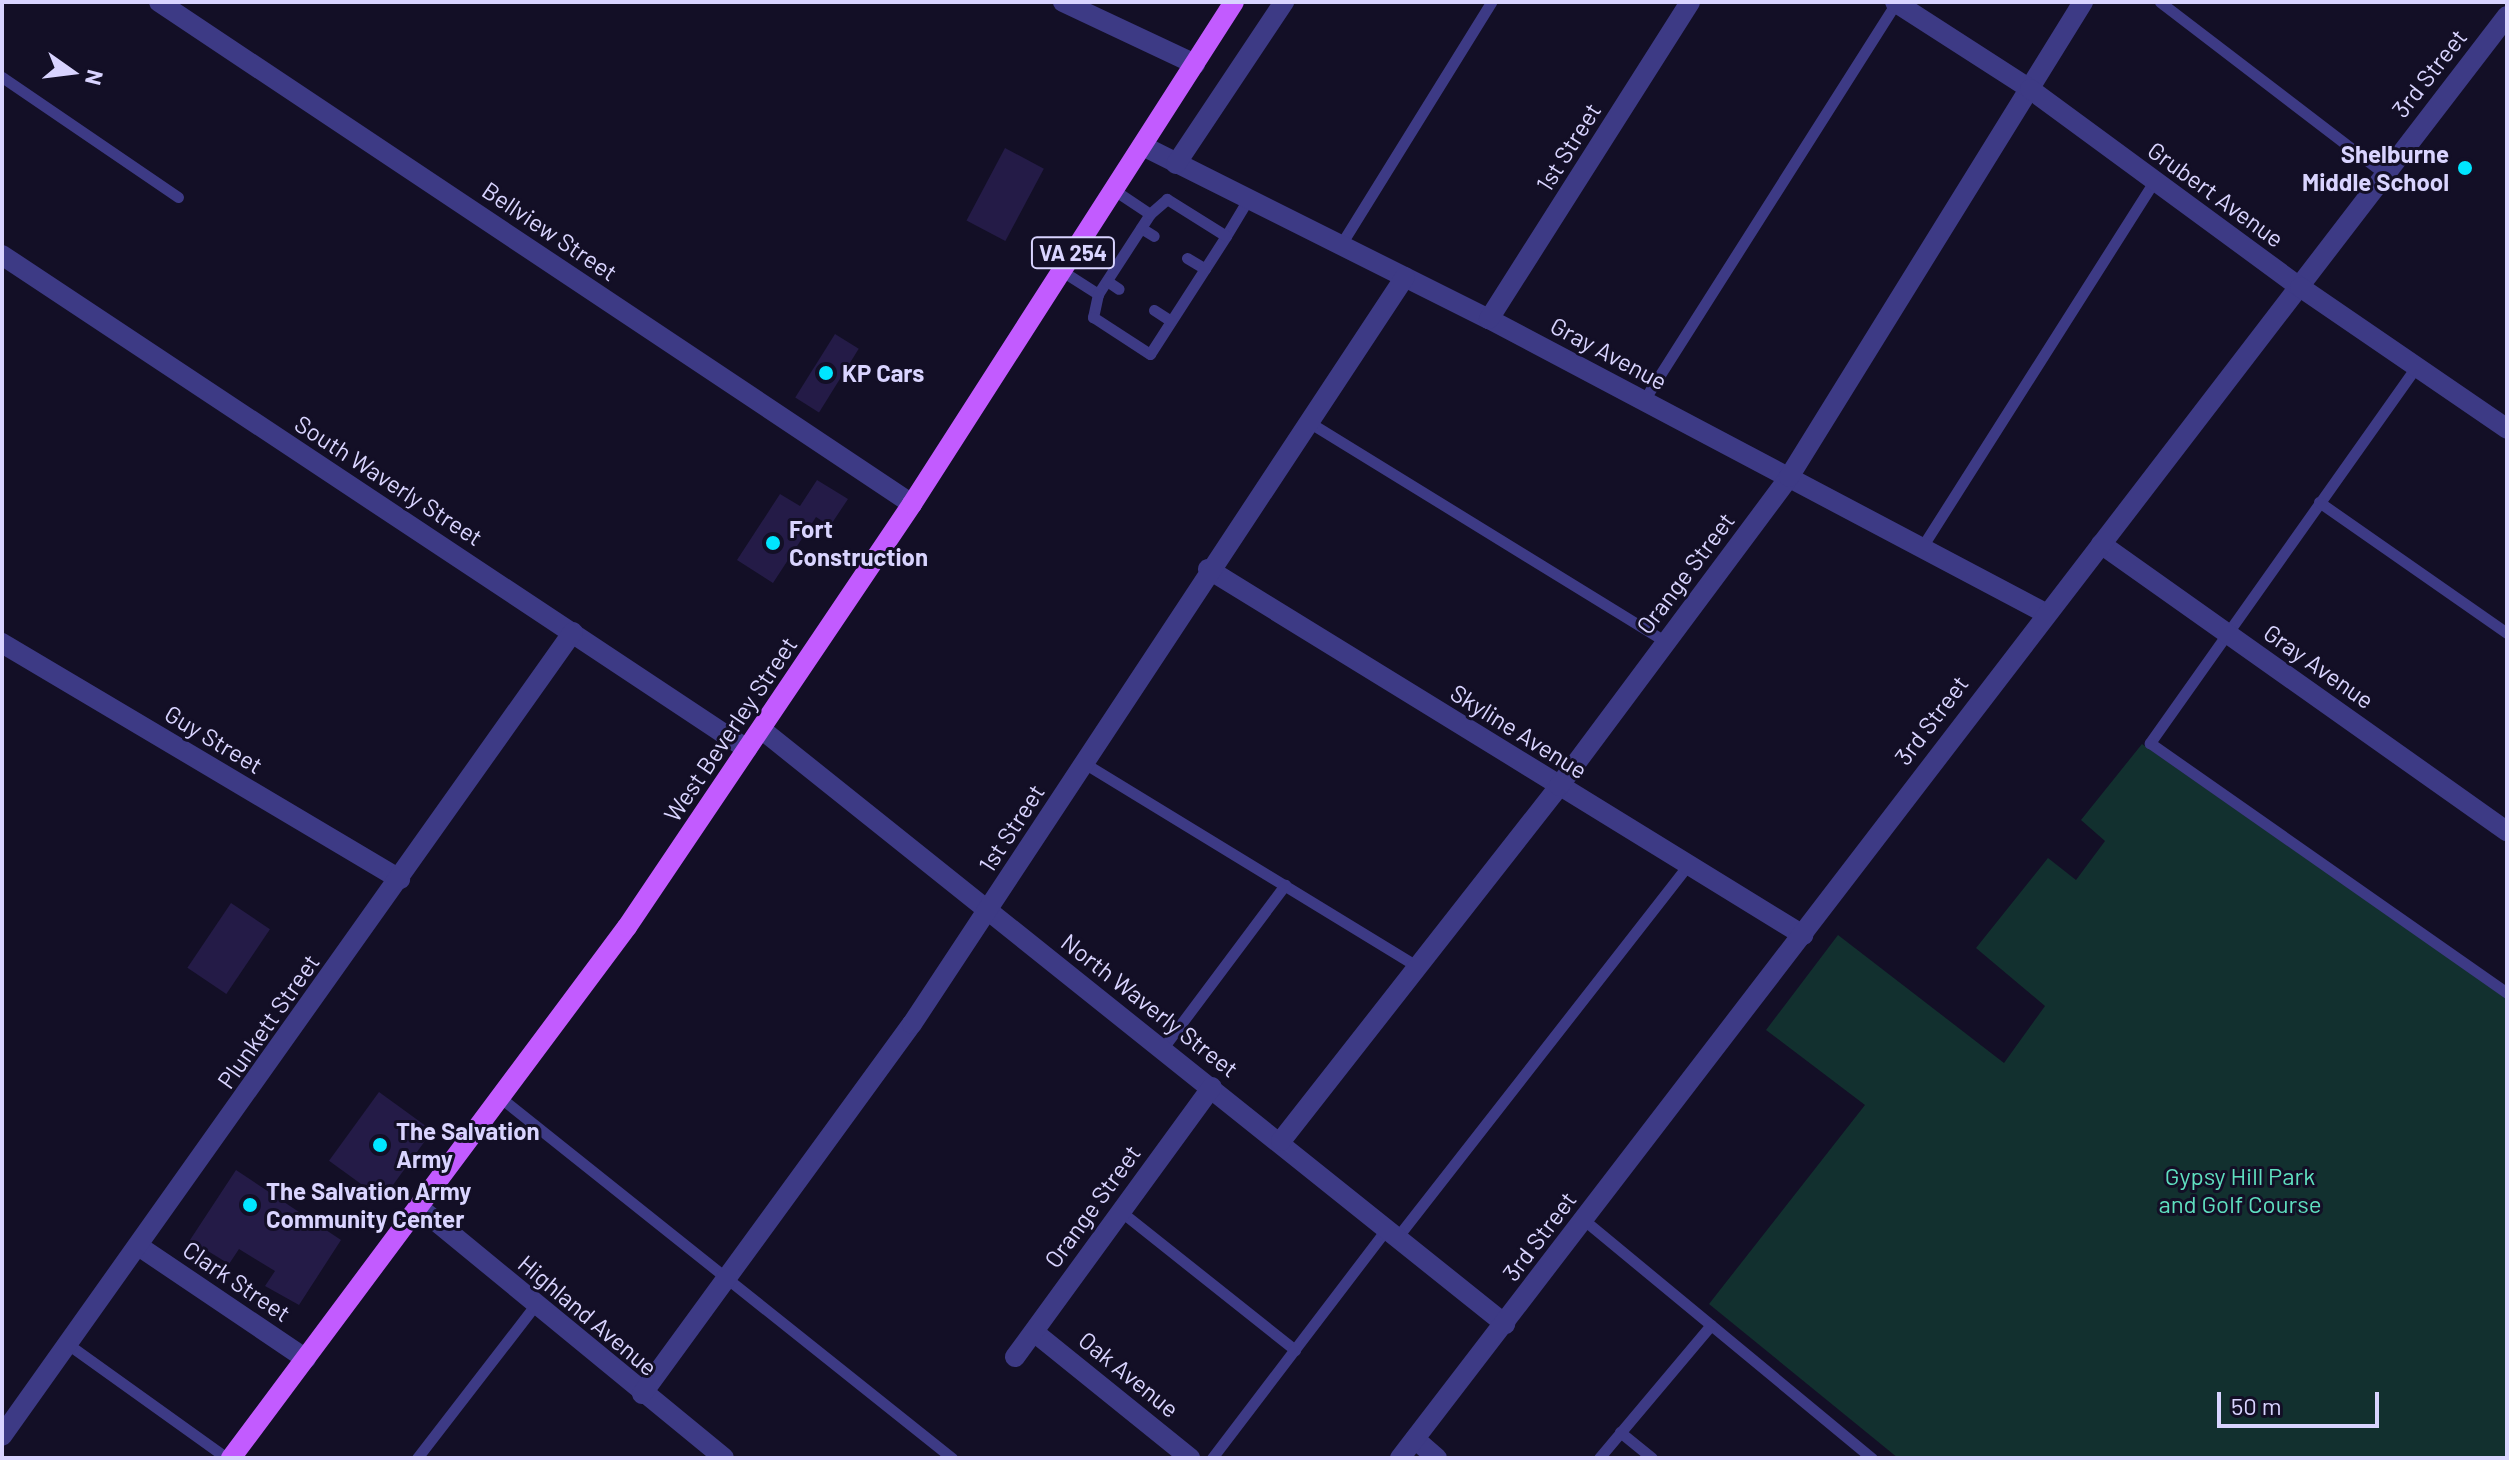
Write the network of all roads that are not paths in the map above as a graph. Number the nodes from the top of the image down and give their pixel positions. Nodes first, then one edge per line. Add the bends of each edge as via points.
1 (159, 2) edge
2 (1063, 2) edge
3 (1234, 2) edge
4 (1284, 2) edge
5 (1491, 2) edge
6 (1690, 2) edge
7 (1895, 2) edge
8 (2083, 2) edge
9 (2160, 2) edge
10 (2497, 2) edge
11 (2507, 8) edge
12 (2507, 16) edge
13 (1195, 64) junction
14 (2, 77) edge
15 (2030, 89) junction
16 (1143, 146) junction
17 (1176, 164) junction
18 (2384, 173) junction
19 (2154, 181) junction
20 (1114, 190) junction
21 (178, 197) dead end
22 (1247, 201) junction
23 (1150, 214) junction
24 (1141, 228) junction
25 (1154, 236) dead end
26 (1226, 236) junction
27 (1340, 247) junction
28 (2, 255) edge
29 (1187, 258) dead end
30 (1205, 269) junction
31 (1062, 271) junction
32 (1405, 277) junction
33 (1107, 281) junction
34 (2300, 287) junction
35 (1119, 289) dead end
36 (1098, 294) junction
37 (1154, 310) dead end
38 (1489, 319) junction
39 (1171, 321) junction
40 (2416, 367) junction
41 (1644, 400) junction
42 (1307, 421) junction
43 (2507, 429) edge
44 (1789, 477) junction
45 (2319, 502) junction
46 (912, 504) junction
47 (2101, 544) junction
48 (1922, 547) junction
49 (1208, 569) junction
50 (2047, 614) junction
51 (573, 632) junction
52 (2227, 632) junction
53 (2507, 633) edge
54 (1666, 642) junction
55 (2, 643) edge
56 (761, 729) junction
57 (747, 749) junction
58 (1084, 763) junction
59 (1559, 786) junction
60 (2507, 831) edge
61 (1688, 865) junction
62 (400, 879) junction
63 (1285, 885) junction
64 (988, 911) junction
65 (1803, 935) junction
66 (1418, 967) junction
67 (2507, 993) edge
68 (1163, 1048) junction
69 (1212, 1087) junction
70 (502, 1099) junction
71 (1281, 1141) junction
72 (421, 1209) junction
73 (1119, 1210) junction
74 (1584, 1220) junction
75 (1394, 1231) junction
76 (140, 1247) junction
77 (729, 1280) junction
78 (536, 1304) junction
79 (1505, 1324) junction
80 (1711, 1325) junction
81 (1034, 1332) junction
82 (69, 1345) junction
83 (1295, 1350) junction
84 (1015, 1357) dead end
85 (306, 1359) junction
86 (642, 1394) junction
87 (1620, 1432) junction
88 (2, 1436) edge
89 (1415, 1439) junction
90 (229, 1458) edge
91 (417, 1458) edge
92 (724, 1458) edge
93 (952, 1458) edge
94 (1190, 1458) edge
95 (1212, 1458) edge
96 (1400, 1458) edge
97 (1437, 1458) edge
98 (1599, 1458) edge
99 (1652, 1458) edge
100 (1872, 1458) edge

1 - 46 street, Bellview Street
2 - 13 street
3 - 13 main road, West Beverley Street / VA 254
4 - 17 street
5 - 27 lane
6 - 38 street, 1st Street
7 - 15 street, Grubert Avenue
7 - 41 lane
8 - 15 street, Orange Street
9 - 18 lane
10 - 11 street
12 - 18 street, 3rd Street
13 - 16 main road, West Beverley Street / VA 254
14 - 21 lane
15 - 19 street, Grubert Avenue
15 - 44 street, Orange Street
16 - 17 street, Gray Avenue
16 - 20 main road, West Beverley Street / VA 254
17 - 22 street, Gray Avenue
18 - 34 street, 3rd Street
19 - 34 street, Grubert Avenue
19 - 48 lane
20 - 23 lane
20 - 31 main road, West Beverley Street / VA 254
22 - 26 lane
22 - 27 street, Gray Avenue
23 - 24 lane
23 - 26 lane via 1167,199
24 - 25 lane
24 - 33 lane
26 - 30 lane
27 - 32 street, Gray Avenue
28 - 51 street, South Waverly Street
29 - 30 lane
30 - 39 lane
31 - 36 lane
31 - 46 main road, West Beverley Street / VA 254
32 - 38 street, Gray Avenue
32 - 42 street, 1st Street
33 - 35 lane
33 - 36 lane
34 - 40 street, Grubert Avenue
34 - 47 street, 3rd Street
36 - 39 lane via 1093,317 1150,354
37 - 39 lane
38 - 41 street, Gray Avenue
40 - 43 street, Grubert Avenue
40 - 45 lane
41 - 44 street, Gray Avenue
42 - 49 street, 1st Street
42 - 54 lane
44 - 48 street, Gray Avenue
44 - 54 street, Orange Street
45 - 52 lane
45 - 53 lane
46 - 56 main road, West Beverley Street / VA 254
47 - 50 street, 3rd Street
47 - 52 street, Gray Avenue
48 - 50 street, Gray Avenue
49 - 58 street, 1st Street
49 - 59 street, Skyline Avenue
50 - 65 street, 3rd Street
51 - 57 street, South Waverly Street
51 - 62 street, Plunkett Street
52 - 60 street, Gray Avenue
52 - 67 lane via 2150,743
54 - 59 street, Orange Street
55 - 62 street, Guy Street
56 - 57 main road, West Beverley Street / VA 254
56 - 64 street, North Waverly Street
57 - 70 main road, West Beverley Street / VA 254
58 - 63 lane
58 - 64 street, 1st Street
59 - 61 street, Skyline Avenue
59 - 66 street, Orange Street
61 - 65 street, Skyline Avenue
61 - 75 lane
62 - 76 street, Plunkett Street
63 - 66 lane
63 - 68 lane
64 - 68 street, North Waverly Street
64 - 77 street, 1st Street
65 - 74 street, 3rd Street
66 - 71 street, Orange Street
68 - 69 street, North Waverly Street
69 - 71 street, North Waverly Street
69 - 73 street, Orange Street
70 - 72 main road, West Beverley Street / VA 254
70 - 77 lane
71 - 75 street, North Waverly Street
72 - 78 street, Highland Avenue
72 - 85 main road, West Beverley Street / VA 254
73 - 81 street, Orange Street
73 - 83 lane
74 - 79 street, 3rd Street
74 - 80 lane
75 - 79 street, North Waverly Street
75 - 83 lane
76 - 82 street, Plunkett Street
76 - 85 street, Clark Street
77 - 86 street, 1st Street
77 - 93 lane
78 - 86 street, Highland Avenue
78 - 91 lane
79 - 89 street, 3rd Street
80 - 87 lane
80 - 100 lane
81 - 84 street, Orange Street
81 - 94 street, Oak Avenue
82 - 88 street, Plunkett Street
82 - 90 lane
83 - 95 lane
85 - 90 main road, West Beverley Street / VA 254
86 - 92 street, Highland Avenue
87 - 98 lane
87 - 99 lane
89 - 96 street, 3rd Street
89 - 97 street

